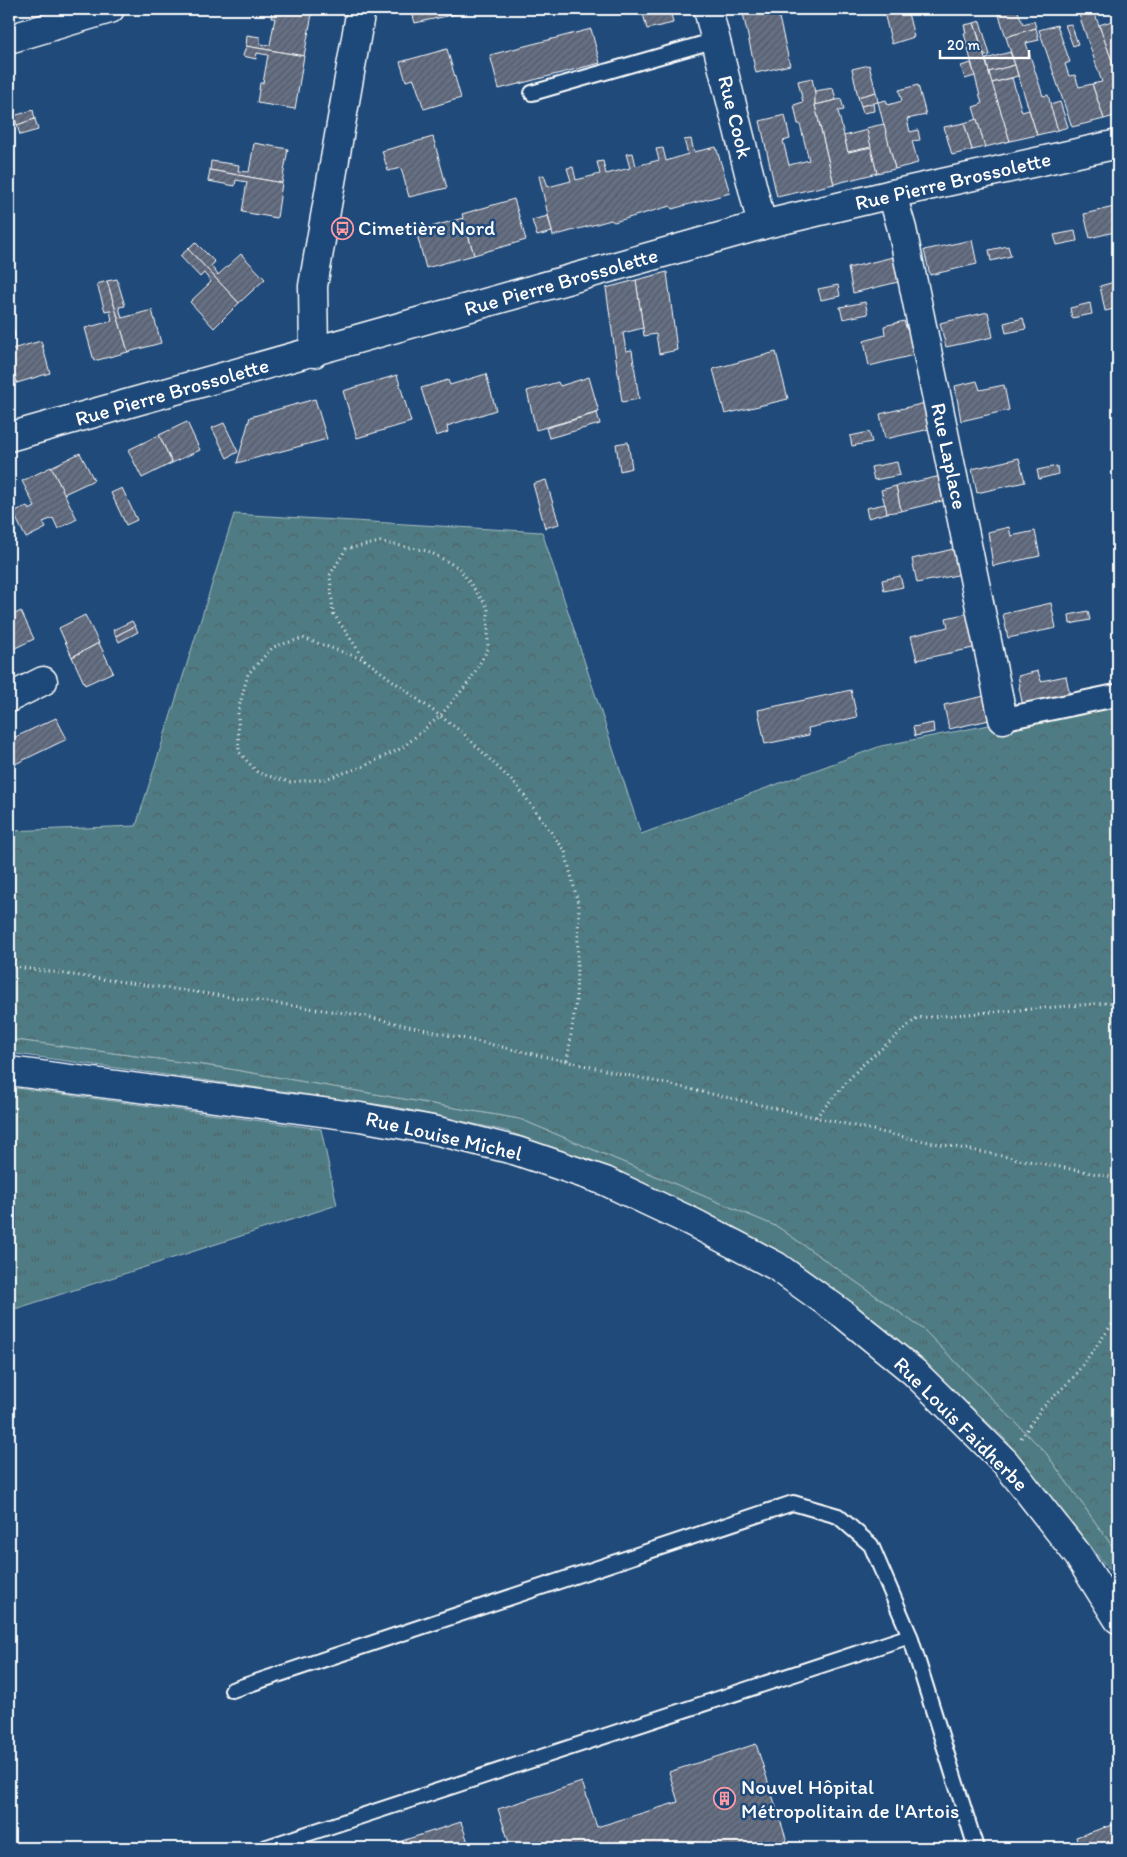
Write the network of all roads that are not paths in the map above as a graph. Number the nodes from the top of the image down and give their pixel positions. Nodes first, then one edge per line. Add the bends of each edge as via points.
1 (110, 9) edge
2 (361, 9) edge
3 (708, 9) edge
4 (9, 39) edge
5 (716, 40) junction
6 (532, 93) dead end
7 (1118, 144) edge
8 (892, 194) junction
9 (762, 225) junction
10 (314, 353) junction
11 (9, 437) edge
12 (43, 682) dead end
13 (1118, 695) edge
14 (9, 698) edge
15 (1004, 719) joint
16 (9, 1071) edge
17 (843, 1314) joint
18 (1118, 1619) edge
19 (910, 1636) junction
20 (232, 1690) dead end
21 (264, 1848) edge
22 (976, 1848) edge

1 - 4 street
2 - 10 street via 313,286
3 - 5 street, Rue Cook
5 - 6 lane
5 - 9 street, Rue Cook
7 - 8 street, Rue Pierre Brossolette
8 - 9 street, Rue Pierre Brossolette
8 - 15 street, Rue Laplace via 902,228
9 - 10 street, Rue Pierre Brossolette
10 - 11 street, Rue Pierre Brossolette
12 - 14 street
13 - 15 street
16 - 17 street, Rue Louise Michel via 360,1116 517,1151 605,1181 692,1222 776,1266
17 - 18 street, Rue Louis Faidherbe via 914,1372 1005,1462 1078,1555
19 - 20 lane via 871,1546 838,1516 793,1503
19 - 21 lane
19 - 22 lane

